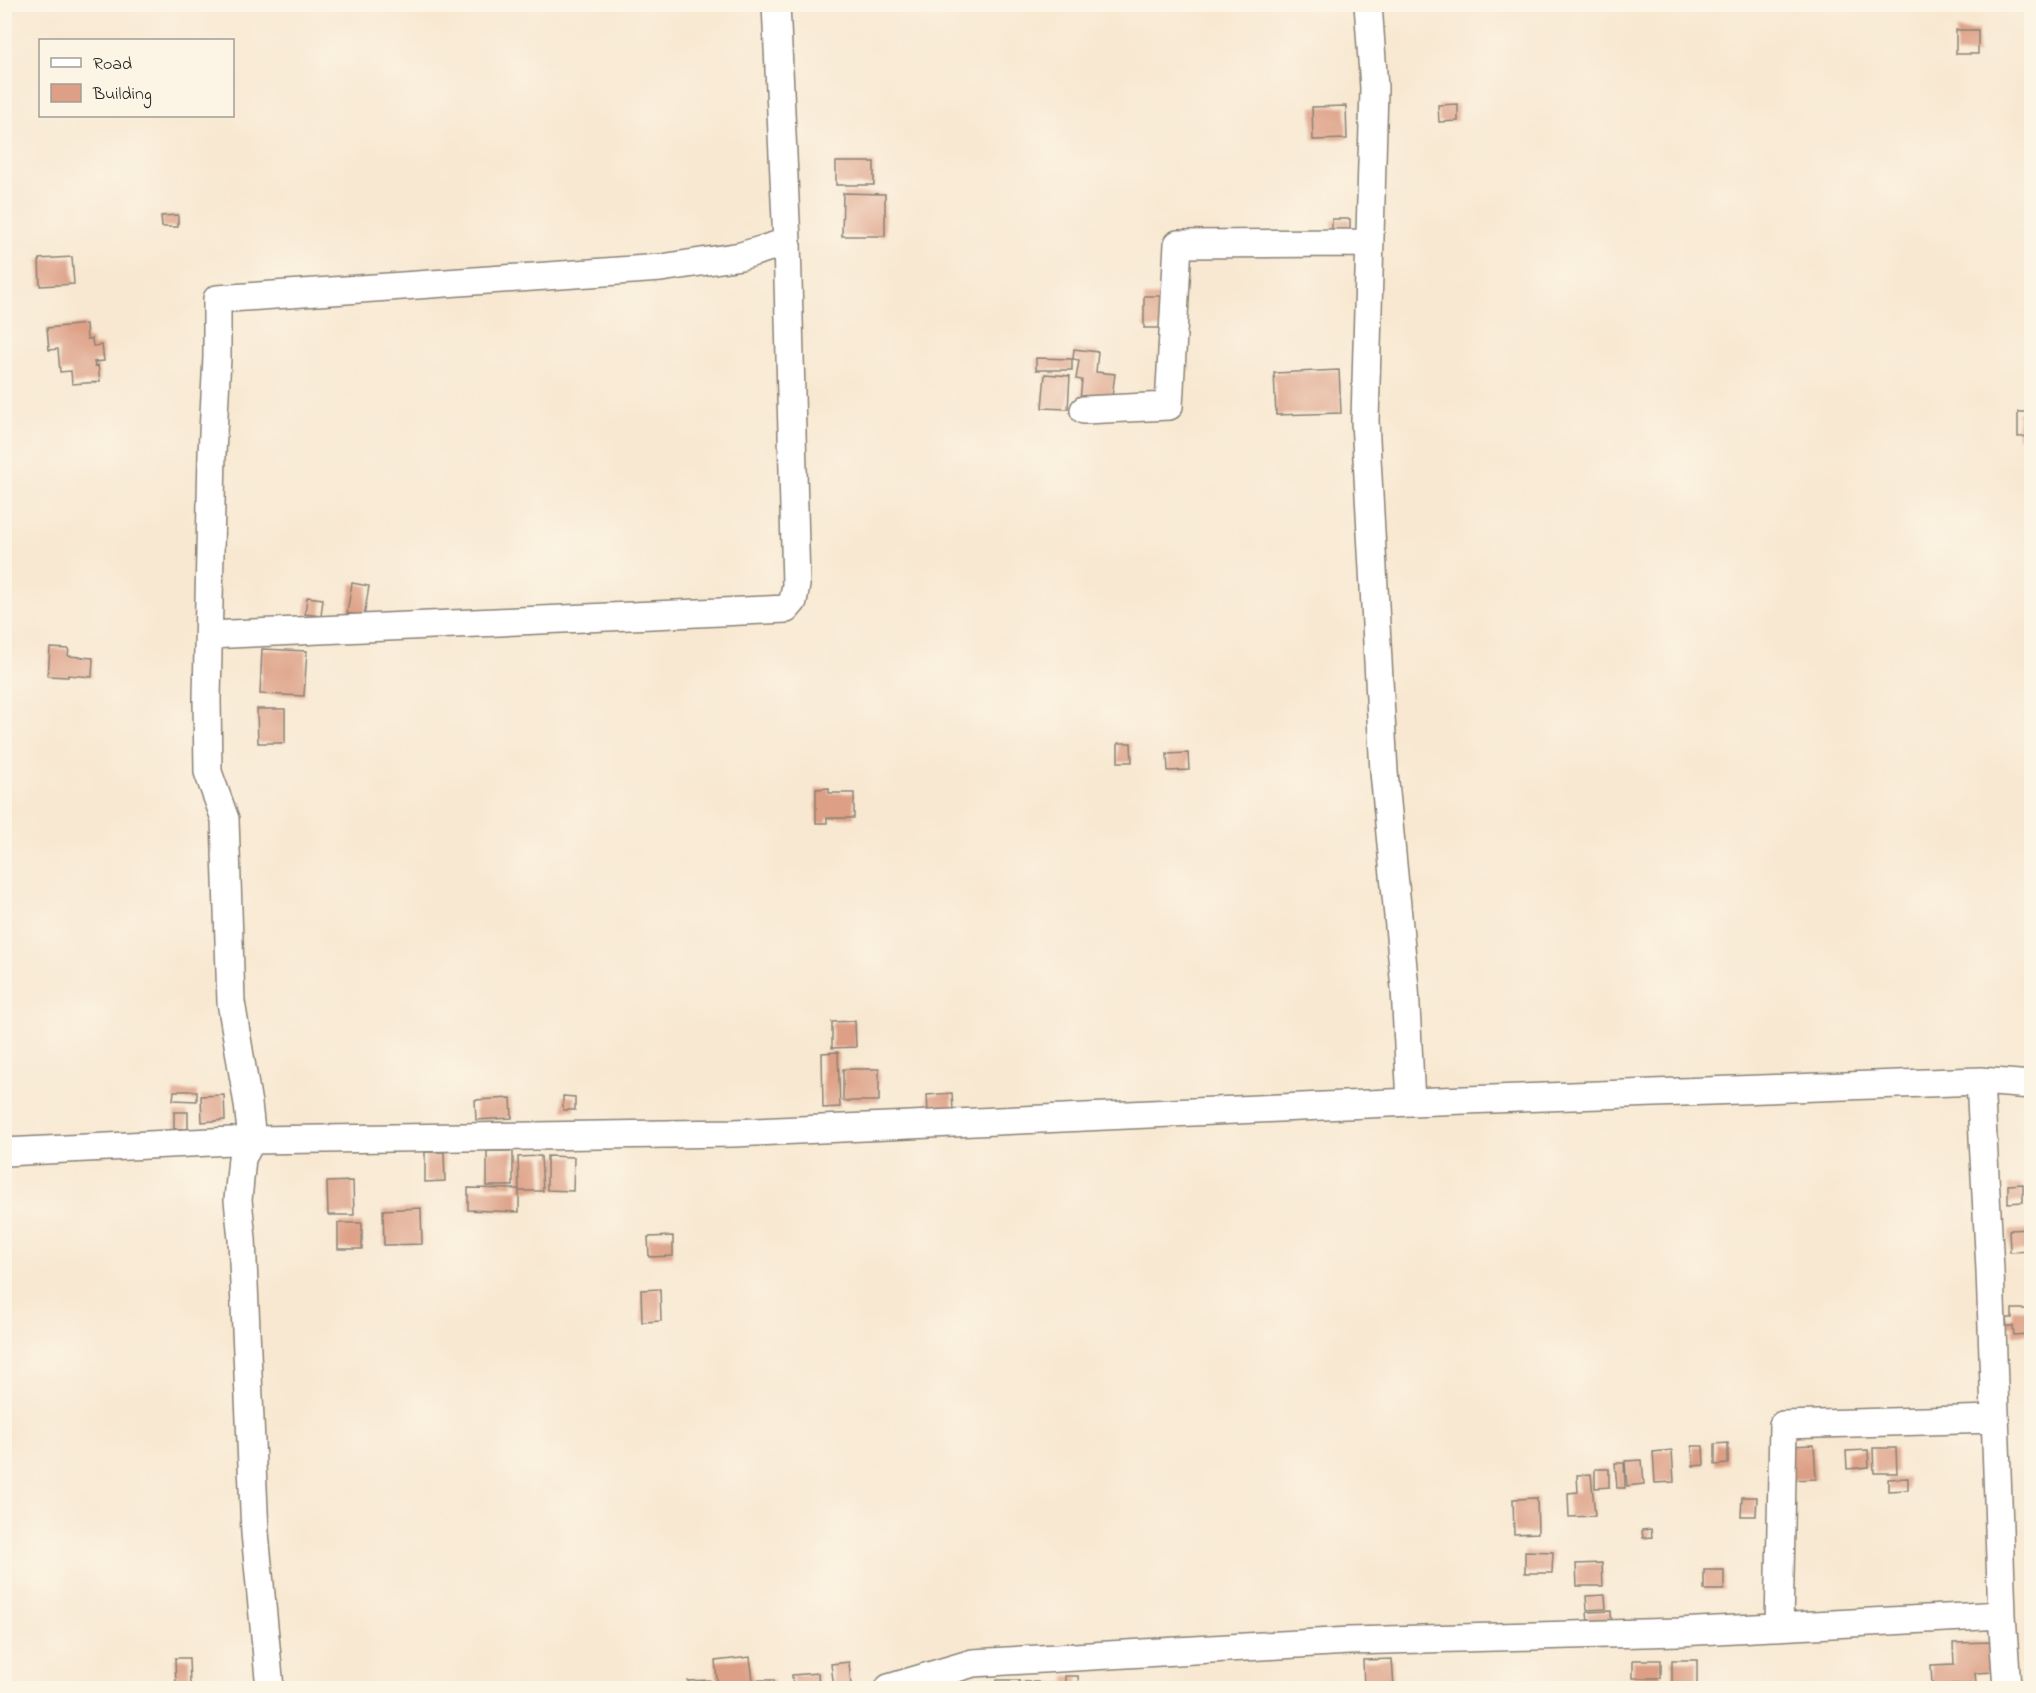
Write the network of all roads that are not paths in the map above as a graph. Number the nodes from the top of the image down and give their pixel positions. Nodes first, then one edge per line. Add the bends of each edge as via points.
1 (776, 4) edge
2 (1368, 4) edge
3 (787, 242) junction
4 (1370, 243) junction
5 (1084, 410) dead end
6 (208, 635) junction
7 (1980, 1081) junction
8 (2031, 1085) edge
9 (1411, 1102) junction
10 (252, 1140) junction
11 (4, 1152) edge
12 (1995, 1419) junction
13 (2002, 1615) junction
14 (1779, 1627) junction
15 (270, 1689) edge
16 (889, 1689) edge
17 (2007, 1689) edge

1 - 3 street
2 - 4 street via 1374,88
3 - 6 street via 741,256 661,268 217,299
3 - 6 street via 796,585 793,601 786,609
4 - 5 street via 1178,244 1169,406
4 - 9 street via 1365,421 1384,772 1405,988
6 - 10 street via 208,772 225,819 231,1002
7 - 8 street
7 - 9 street
7 - 12 street
9 - 10 street via 734,1133
10 - 11 street
10 - 15 street via 242,1158 238,1200 255,1533
12 - 13 street
12 - 14 street via 1783,1425
13 - 14 street
13 - 17 street
14 - 16 street via 1349,1641 973,1663

